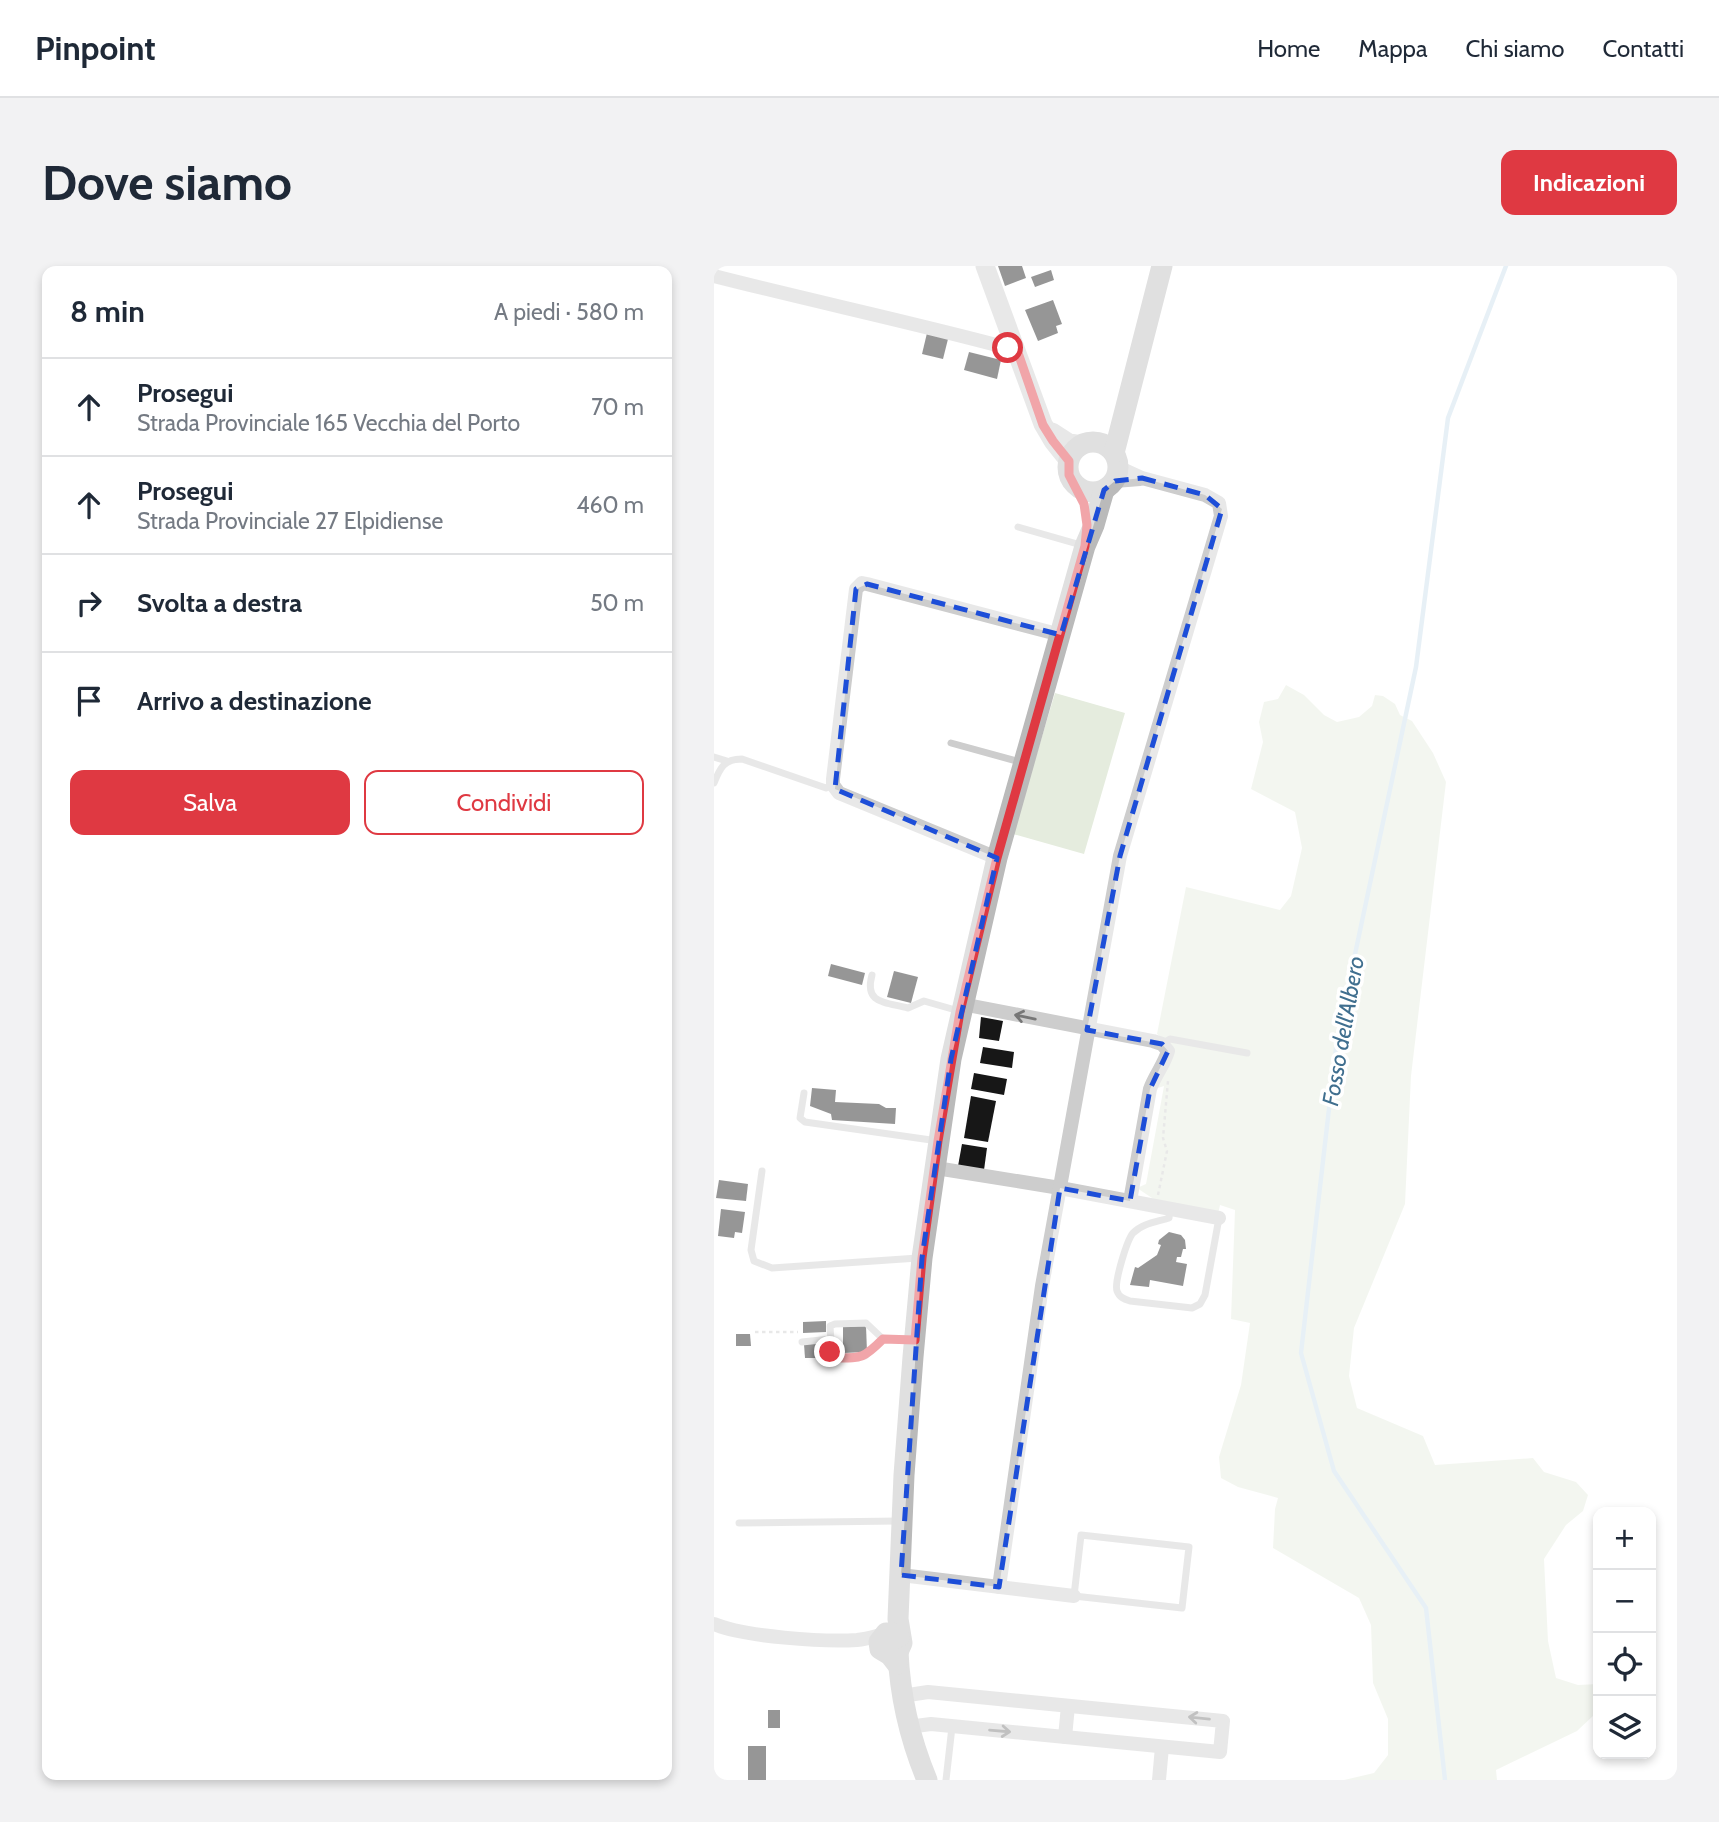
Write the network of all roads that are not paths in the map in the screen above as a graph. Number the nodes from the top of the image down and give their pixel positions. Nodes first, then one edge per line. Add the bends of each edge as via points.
1 (985, 266) edge
2 (1162, 266) edge
3 (714, 276) edge
4 (1016, 347) junction
5 (1100, 463) junction
6 (1018, 527) dead end
7 (1085, 546) junction
8 (1061, 635) junction
9 (951, 743) dead end
10 (714, 757) edge
11 (727, 761) junction
12 (1024, 763) junction
13 (714, 783) edge
14 (833, 785) junction
15 (997, 858) junction
16 (872, 975) dead end
17 (961, 1008) junction
18 (1087, 1030) junction
19 (1162, 1044) junction
20 (1247, 1053) dead end
21 (804, 1093) dead end
22 (938, 1141) junction
23 (936, 1168) junction
24 (762, 1171) dead end
25 (1060, 1188) junction
26 (1130, 1201) junction
27 (1170, 1209) junction
28 (1219, 1218) joint
29 (922, 1258) junction
30 (830, 1339) junction
31 (883, 1339) junction
32 (915, 1340) junction
33 (802, 1342) road end
34 (902, 1521) junction
35 (739, 1523) dead end
36 (901, 1575) junction
37 (999, 1587) junction
38 (1074, 1596) junction
39 (714, 1624) edge
40 (893, 1644) junction
41 (902, 1696) junction
42 (1068, 1706) junction
43 (908, 1727) junction
44 (952, 1727) junction
45 (1065, 1737) junction
46 (1163, 1747) junction
47 (928, 1780) edge
48 (946, 1780) edge
49 (1159, 1780) edge

1 - 4 street
2 - 5 main road via 1121,425
3 - 4 street
4 - 5 street via 1043,425
5 - 7 main road via 1094,526
5 - 7 main road via 1090,492 1077,487 1087,525
5 - 18 street via 1205,495 1222,509 1120,856
6 - 7 lane
7 - 8 main road
8 - 12 main road
8 - 14 street via 862,583 856,589
9 - 12 lane
10 - 11 lane
11 - 13 lane
11 - 14 lane via 742,759 826,788
12 - 15 main road
14 - 15 street via 839,793
15 - 17 main road
16 - 17 lane via 868,989 876,999 908,1008 924,1001
18 -> 17 street
17 - 22 main road
18 - 19 street
18 - 25 street
19 - 20 lane via 1170,1039
19 - 26 street via 1168,1051 1150,1089
21 - 22 lane via 800,1118 805,1122
22 - 23 main road
23 - 25 street
23 - 29 main road
24 - 29 lane via 751,1250 754,1261 772,1268
25 - 26 street
25 - 37 street
26 - 27 street
27 - 28 street
27 - 28 lane via 1169,1218 1147,1223 1129,1239 1117,1283 1121,1297 1192,1308 1200,1304
29 - 32 main road
30 - 31 lane via 830,1326 866,1323
30 - 31 lane via 832,1358 865,1356
30 - 33 lane
31 - 32 lane
32 - 34 main road
34 - 35 lane
34 - 36 main road
36 - 37 street
36 - 40 main road
37 - 38 street
38 - 38 lane via 1081,1535 1189,1547 1182,1608
39 - 40 street via 773,1635
40 - 41 main road
41 - 42 street via 928,1692
41 - 43 main road
42 - 45 street
46 -> 42 street via 1220,1752 1223,1721
43 - 44 street
43 - 47 main road
44 -> 45 street
44 - 48 lane
45 - 46 street
46 - 49 street

